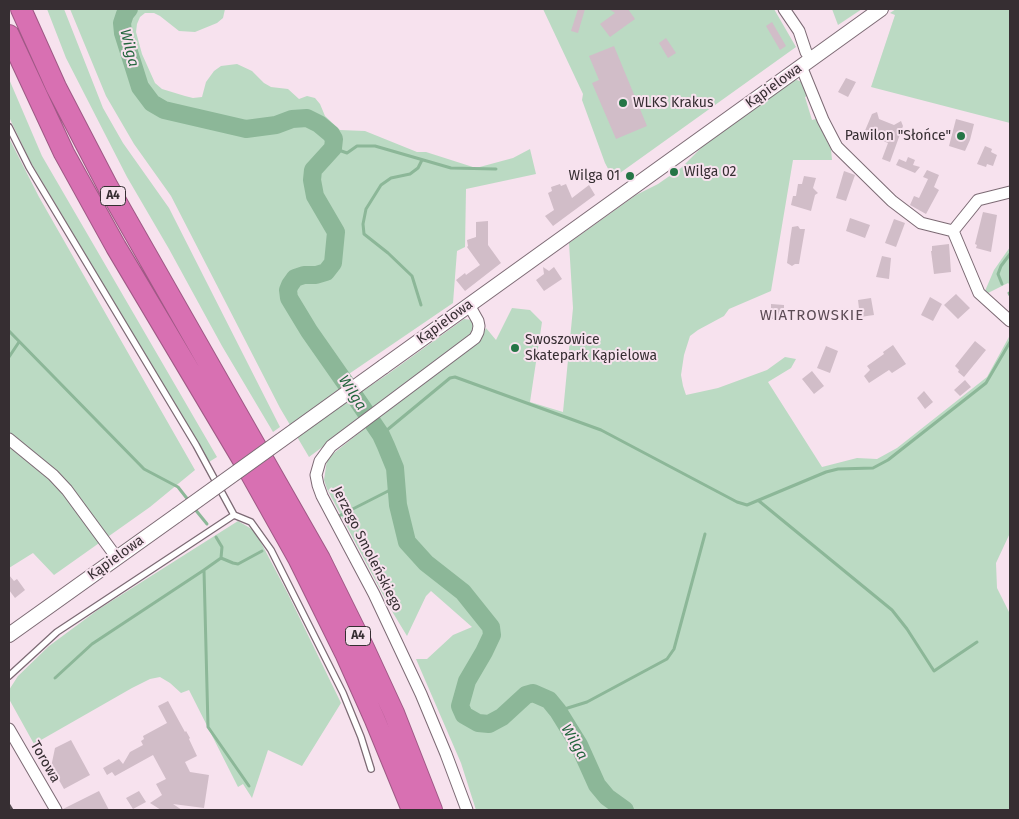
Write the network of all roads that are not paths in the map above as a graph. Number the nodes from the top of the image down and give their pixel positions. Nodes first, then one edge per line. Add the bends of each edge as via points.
1 (21, 9) edge
2 (784, 9) edge
3 (881, 9) edge
4 (9, 35) edge
5 (806, 63) junction
6 (9, 126) edge
7 (1010, 192) edge
8 (953, 231) junction
9 (468, 306) junction
10 (1010, 321) edge
11 (9, 439) edge
12 (234, 515) junction
13 (116, 558) junction
14 (9, 635) edge
15 (9, 676) edge
16 (9, 729) edge
17 (371, 769) dead end
18 (56, 810) edge
19 (412, 810) edge
20 (432, 810) edge
21 (467, 810) edge

1 - 20 highway, A4 via 56,87 108,187 332,582 394,713
2 - 5 street via 799,32
3 - 5 street, Kąpielowa
4 - 19 highway, A4 via 64,153 298,558 375,720
5 - 8 street via 823,120 837,147 892,201 921,223
5 - 9 street, Kąpielowa
6 - 12 lane via 29,167 196,445
7 - 8 street via 978,200
8 - 10 street via 979,293
9 - 13 street, Kąpielowa, bridge
9 - 21 street, Jerzego Smoleńskiego via 478,321 475,338 324,453 317,468 318,485 421,694
11 - 13 street via 60,482
12 - 15 lane via 48,638
12 - 17 lane via 251,522 271,550 343,693
13 - 14 street, Kąpielowa
16 - 18 street, Torowa

